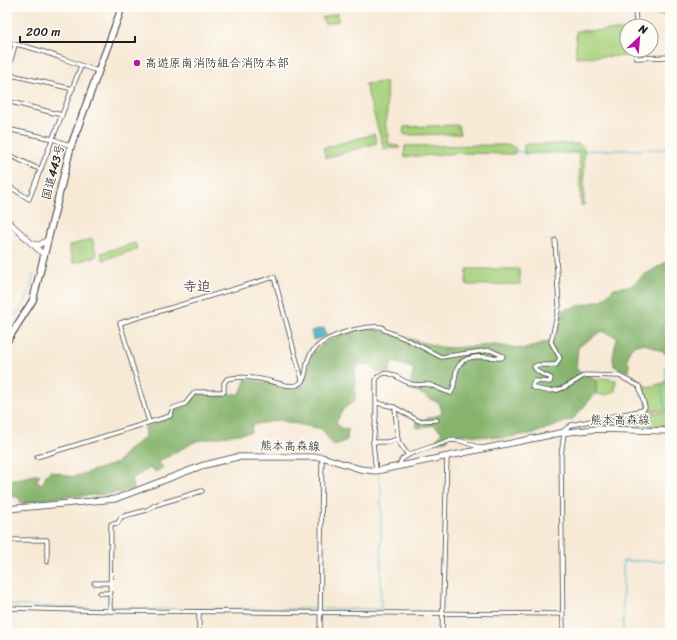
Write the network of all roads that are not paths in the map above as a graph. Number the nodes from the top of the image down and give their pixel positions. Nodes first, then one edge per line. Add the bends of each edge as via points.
1 (122, 7) edge
2 (635, 7) edge
3 (636, 18) edge
4 (7, 43) edge
5 (15, 45) junction
6 (659, 57) edge
7 (670, 57) edge
8 (81, 66) junction
9 (98, 71) junction
10 (7, 74) edge
11 (73, 89) junction
12 (7, 101) edge
13 (62, 114) junction
14 (7, 128) edge
15 (53, 139) junction
16 (71, 146) junction
17 (7, 154) edge
18 (41, 170) junction
19 (7, 185) edge
20 (7, 220) edge
21 (47, 240) junction
22 (555, 240) dead end
23 (32, 243) junction
24 (44, 255) junction
25 (7, 341) edge
26 (302, 380) junction
27 (377, 403) junction
28 (395, 408) junction
29 (437, 420) dead end
30 (149, 422) junction
31 (670, 431) edge
32 (562, 433) junction
33 (398, 439) junction
34 (373, 442) junction
35 (484, 449) junction
36 (408, 455) junction
37 (37, 457) dead end
38 (322, 457) junction
39 (447, 457) junction
40 (398, 467) junction
41 (376, 471) junction
42 (202, 491) dead end
43 (7, 509) edge
44 (7, 540) edge
45 (47, 562) dead end
46 (94, 583) dead end
47 (110, 583) junction
48 (100, 593) dead end
49 (110, 593) junction
50 (7, 608) edge
51 (110, 612) junction
52 (199, 612) junction
53 (320, 612) junction
54 (442, 613) junction
55 (562, 614) junction
56 (199, 633) edge
57 (320, 633) edge
58 (442, 633) edge
59 (563, 633) edge

1 - 9 highway, 国道443号
2 - 3 street
4 - 5 street
5 - 8 street via 55,55
5 - 10 street
6 - 7 street
8 - 9 street
8 - 11 street
9 - 16 highway, 国道443号
10 - 11 street
11 - 13 street
12 - 13 street
13 - 15 street
14 - 15 street
15 - 16 street
15 - 18 street
16 - 21 highway, 国道443号
17 - 18 street
18 - 19 street via 29,199
20 - 23 street
21 - 23 street via 39,245
21 - 24 highway, 国道443号
22 - 32 street via 559,306 551,342 560,358 556,366 534,367 538,372 551,378 550,382 534,381 532,387 554,391 575,383 585,375 618,376 639,386 645,407 643,410 571,425
23 - 24 street
24 - 25 highway, 国道443号 via 33,300
26 - 27 street via 311,353 322,343 366,326 382,327 441,357 490,350 503,356 484,356 462,362 457,369 451,392 428,384 410,384 393,374 382,373 376,380
26 - 30 street via 297,385 289,386 249,377 227,379 224,383 224,392 195,392 185,404 173,408 170,416
26 - 30 street via 274,277 120,322
27 - 28 street
27 - 34 street
28 - 29 street via 419,421
28 - 33 street
30 - 37 street
31 - 32 main road, 熊本高森線 via 597,429
32 - 35 main road, 熊本高森線
32 - 55 street
33 - 34 street
33 - 36 street
34 - 41 street
35 - 36 street via 451,440
35 - 39 main road, 熊本高森線
36 - 40 street via 402,459
38 - 41 main road, 熊本高森線 via 360,469
38 - 43 main road, 熊本高森線 via 237,457 201,466 115,499
38 - 53 street
39 - 40 main road, 熊本高森線
39 - 54 street
40 - 41 main road, 熊本高森線
42 - 47 street via 121,517 118,522 111,524
44 - 45 street via 47,540
46 - 47 street
47 - 49 street
48 - 49 street
49 - 51 street
50 - 51 street
51 - 52 street
52 - 53 street
52 - 56 street
53 - 54 street
53 - 57 street
54 - 55 street
54 - 58 street
55 - 59 street

